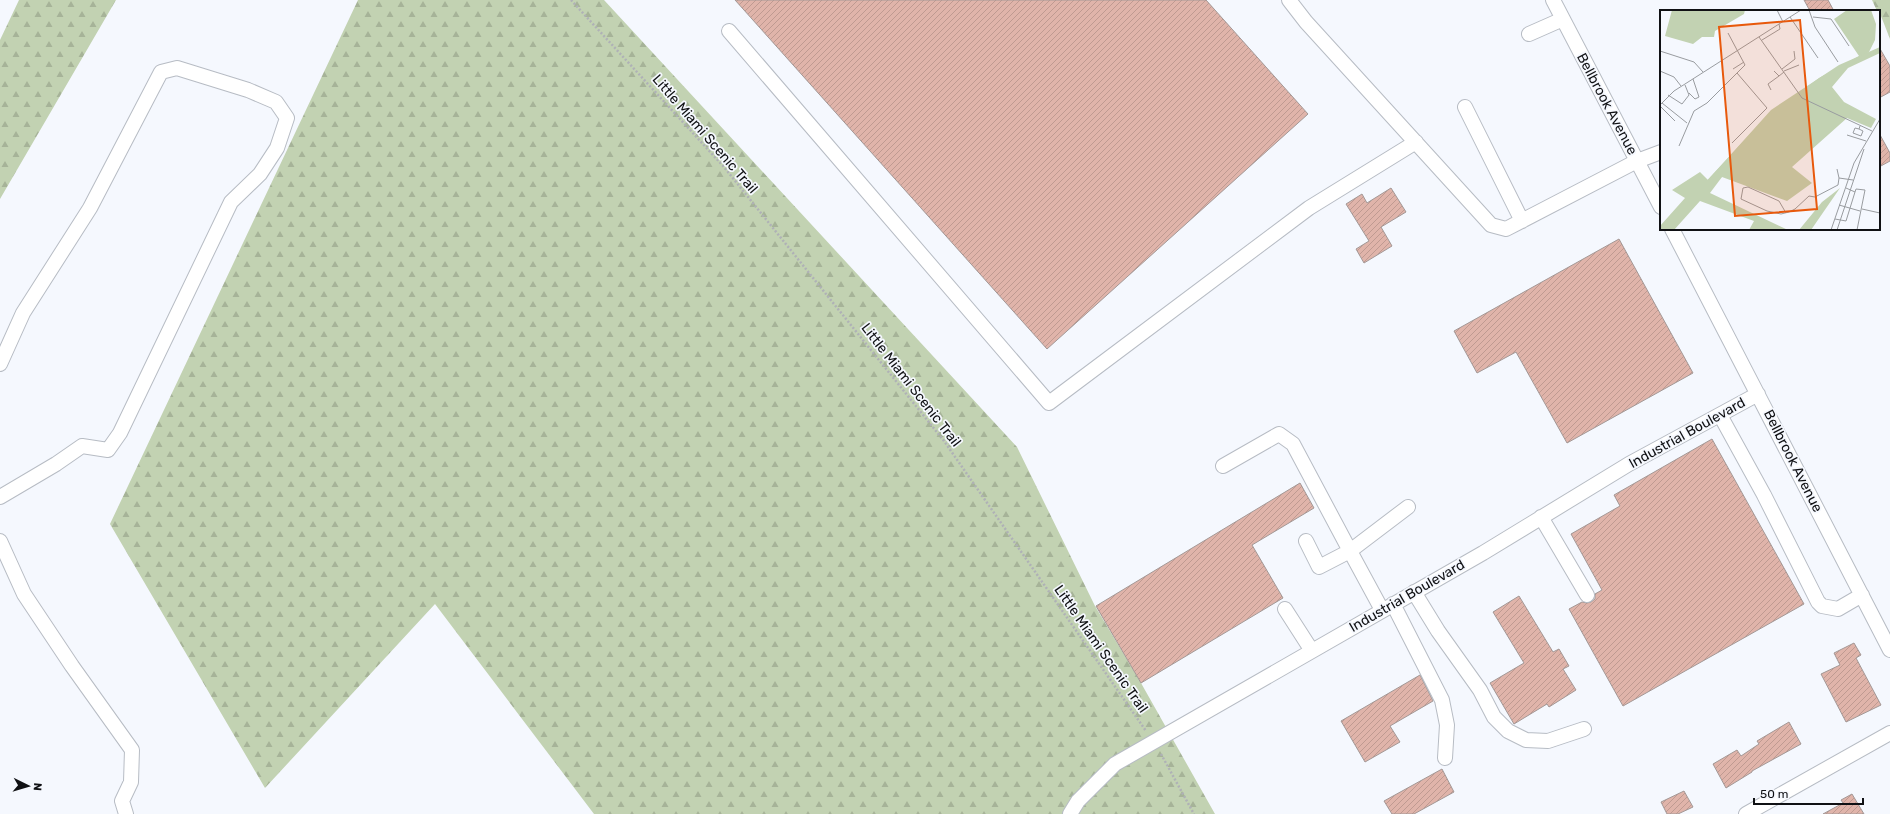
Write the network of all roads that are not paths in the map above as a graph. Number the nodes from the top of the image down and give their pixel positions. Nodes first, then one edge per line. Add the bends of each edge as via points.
1 (1289, 0) edge
2 (1553, 0) edge
3 (1563, 19) junction
4 (729, 32) dead end
5 (1529, 34) dead end
6 (1465, 107) dead end
7 (1416, 142) junction
8 (1660, 152) edge
9 (1637, 161) junction
10 (1660, 205) edge
11 (1522, 221) junction
12 (1673, 230) edge
13 (0, 364) edge
14 (1758, 394) junction
15 (1720, 415) junction
16 (1223, 466) dead end
17 (0, 497) edge
18 (1408, 506) dead end
19 (1541, 517) junction
20 (0, 541) edge
21 (1306, 541) dead end
22 (1350, 551) junction
23 (1414, 592) junction
24 (1587, 595) dead end
25 (1862, 595) junction
26 (1387, 607) junction
27 (1285, 609) dead end
28 (1888, 641) edge
29 (1312, 651) junction
30 (1584, 729) dead end
31 (1890, 733) edge
32 (1445, 758) dead end
33 (126, 814) edge
34 (1070, 814) edge
35 (1746, 814) edge

1 - 7 street
2 - 3 street, Bellbrook Avenue
3 - 5 street
3 - 9 street, Bellbrook Avenue
4 - 7 street via 1049,403 1309,208
6 - 11 street
7 - 11 street via 1491,225 1506,229
8 - 9 street
9 - 10 street, Bellbrook Avenue
9 - 11 street
12 - 14 street, Bellbrook Avenue
13 - 17 street via 23,313 90,208 161,72 177,68 248,90 276,102 287,118 277,148 260,174 231,202 120,433 108,450 82,446
14 - 15 street, Industrial Boulevard
14 - 25 street, Bellbrook Avenue
15 - 19 street, Industrial Boulevard via 1629,464
15 - 25 street via 1818,602 1822,606 1838,609
16 - 22 street via 1279,434 1292,444
18 - 22 street
19 - 23 street, Industrial Boulevard
19 - 24 street
20 - 33 street via 24,594 132,750 131,782 122,801
21 - 22 street via 1319,567
22 - 26 street
23 - 26 street, Industrial Boulevard
23 - 30 street via 1480,690 1494,717 1508,731 1526,740 1548,741
25 - 28 street, Bellbrook Avenue
26 - 29 street, Industrial Boulevard
26 - 32 street via 1442,700 1447,725
27 - 29 street
29 - 34 street, Industrial Boulevard via 1115,764 1078,801
31 - 35 street

